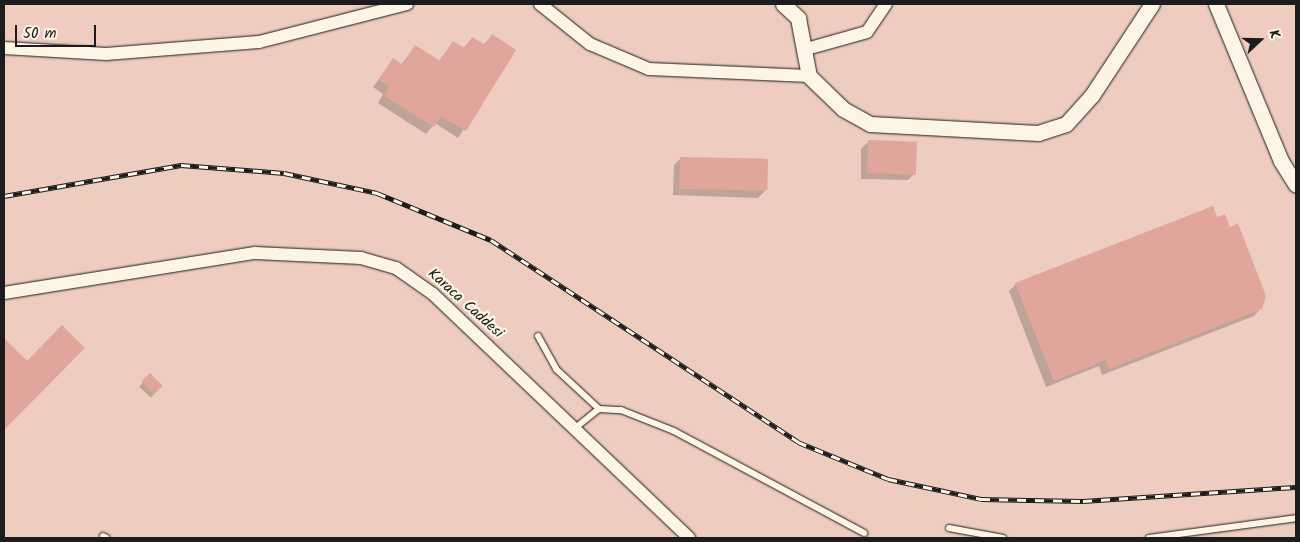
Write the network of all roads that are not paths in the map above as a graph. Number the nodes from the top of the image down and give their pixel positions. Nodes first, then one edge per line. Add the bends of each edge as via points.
1 (407, 4) edge
2 (540, 4) edge
3 (783, 4) edge
4 (886, 4) edge
5 (1152, 4) edge
6 (1216, 4) edge
7 (4, 48) edge
8 (803, 50) junction
9 (810, 76) junction
10 (1296, 185) edge
11 (4, 293) edge
12 (538, 336) dead end
13 (599, 408) junction
14 (574, 429) junction
15 (1296, 518) edge
16 (950, 528) dead end
17 (864, 533) dead end
18 (682, 536) edge
19 (1003, 538) edge
20 (1149, 538) edge

1 - 7 street via 259,42 106,54
2 - 9 street via 590,44 642,67 681,73
3 - 8 street via 798,18
4 - 8 street via 867,32
5 - 9 street via 1092,95 1066,124 1038,133 870,124 842,109
6 - 10 street via 1282,161
8 - 9 street
11 - 14 street, Karaca Caddesi via 256,253 361,258 396,268 432,294
12 - 13 lane via 556,369
13 - 14 lane
13 - 17 lane via 621,410 674,431
14 - 18 street, Karaca Caddesi
15 - 20 lane
16 - 19 lane

